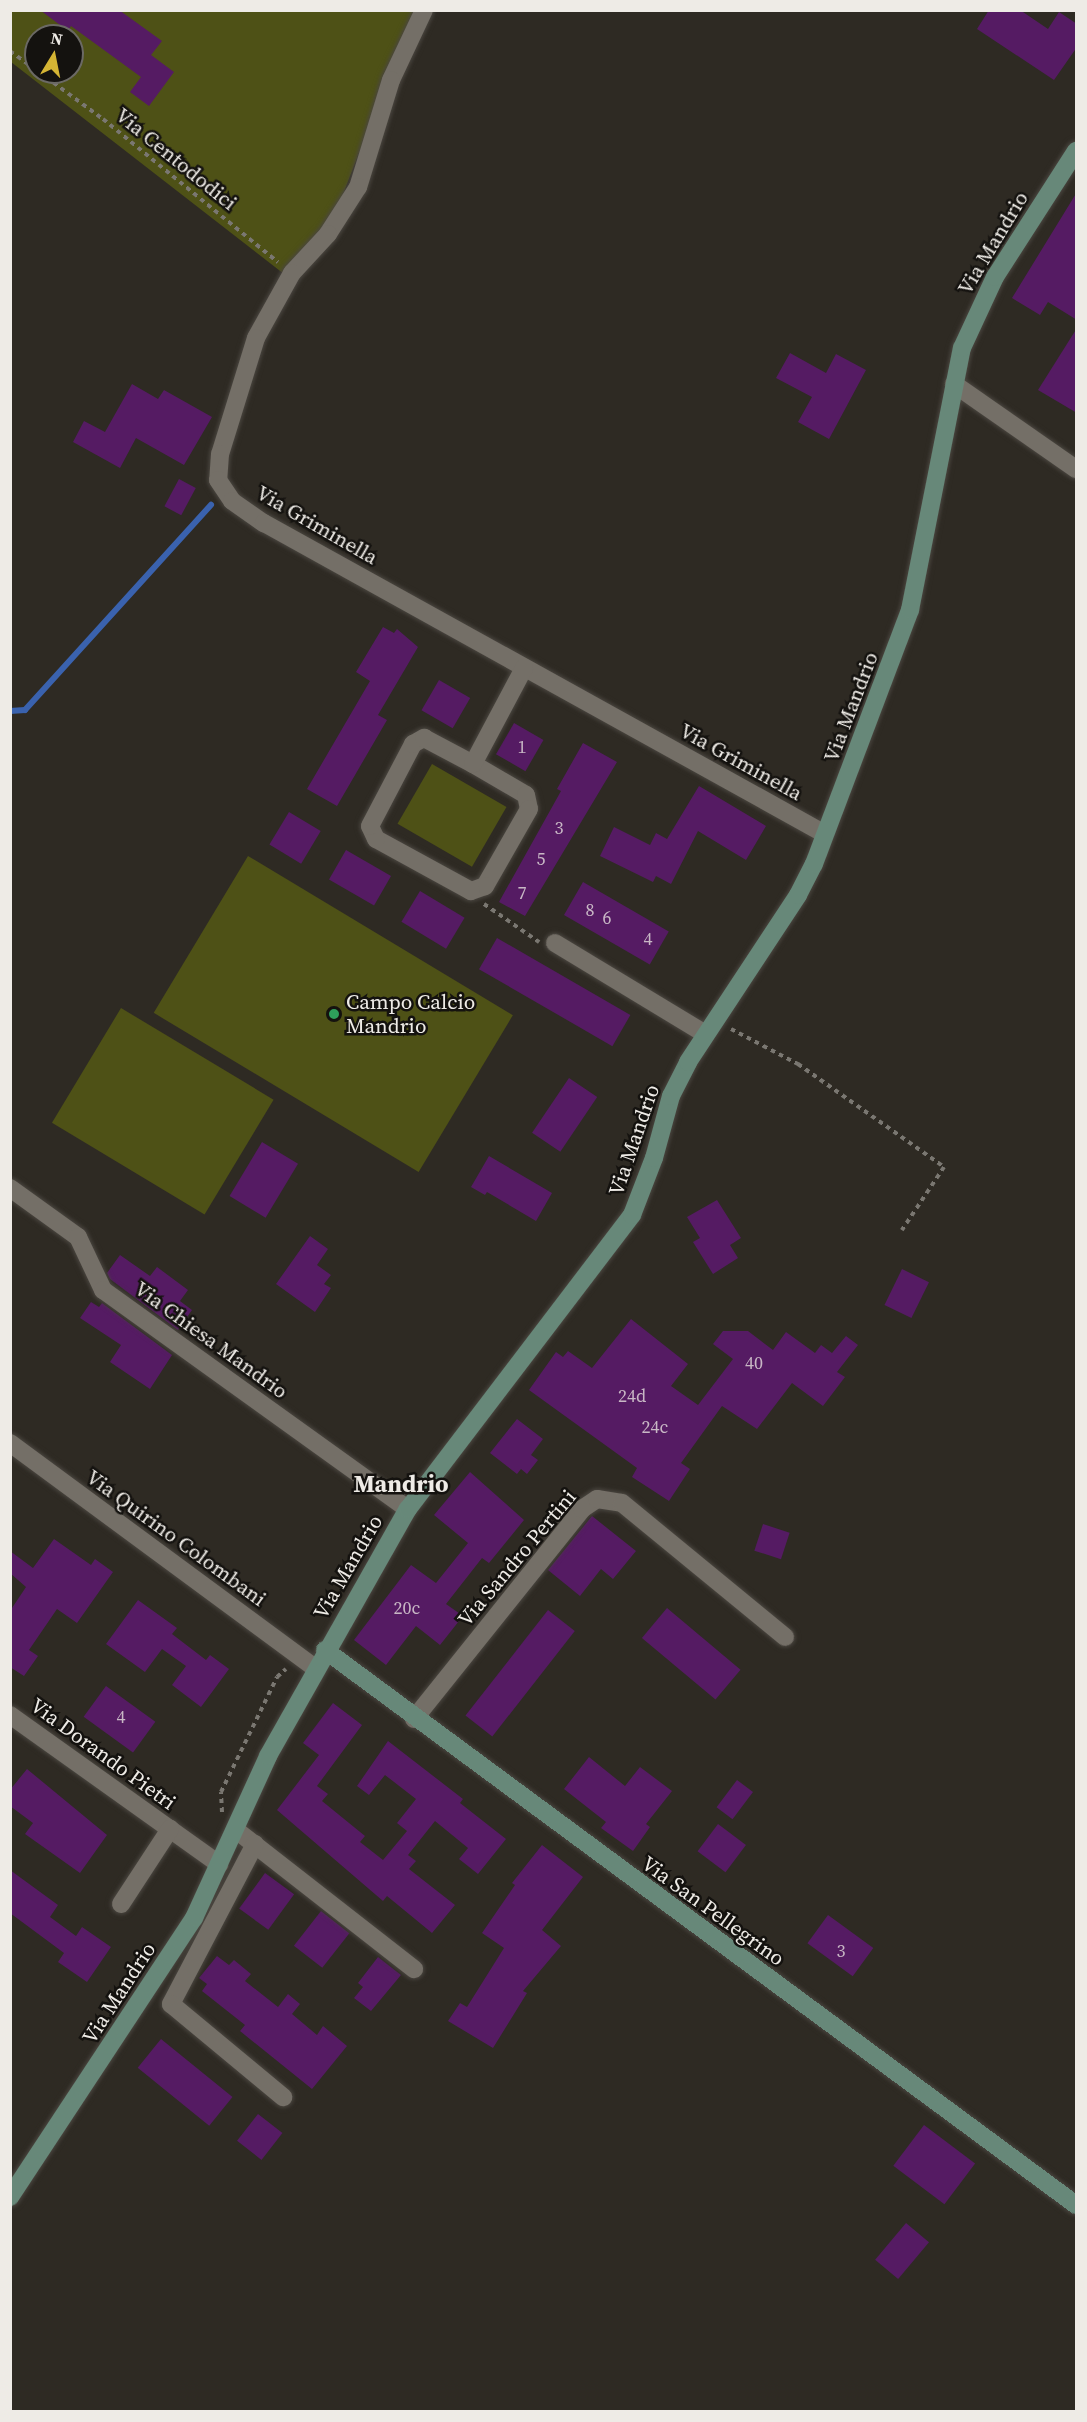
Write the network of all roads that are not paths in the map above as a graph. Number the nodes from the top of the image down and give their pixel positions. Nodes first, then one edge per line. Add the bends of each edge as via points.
1 (424, 10) edge
2 (1077, 151) edge
3 (954, 384) junction
4 (1077, 469) edge
5 (524, 668) junction
6 (473, 764) junction
7 (825, 834) junction
8 (555, 944) road end
9 (710, 1027) junction
10 (10, 1188) edge
11 (10, 1443) edge
12 (408, 1509) junction
13 (785, 1637) dead end
14 (325, 1650) junction
15 (315, 1668) junction
16 (10, 1715) edge
17 (414, 1719) junction
18 (170, 1829) junction
19 (236, 1830) junction
20 (255, 1844) junction
21 (219, 1864) junction
22 (121, 1904) dead end
23 (414, 1969) dead end
24 (283, 2097) dead end
25 (10, 2197) edge
26 (1077, 2205) edge

1 - 5 street, Via Griminella via 391,80 358,187 328,234 292,273 256,338 222,444 218,480 232,501 264,523
2 - 3 street, Via Mandrio via 982,302 962,348
3 - 4 street
3 - 7 street, Via Mandrio via 924,554 910,610
5 - 6 street
5 - 7 street, Via Griminella
6 - 6 street via 424,738 413,744 370,826 376,839 471,891 485,886 529,809 526,795
7 - 9 street, Via Mandrio via 798,895
8 - 9 street
9 - 12 street, Via Mandrio via 671,1096 647,1179 622,1232
10 - 12 street, Via Chiesa Mandrio via 78,1237 103,1290
11 - 15 street, Via Quirino Colombani
12 - 14 street, Via Mandrio
13 - 17 street, Via Sandro Pertini via 622,1503 597,1499 582,1509
14 - 15 street, Via Mandrio
14 - 17 street, Via San Pellegrino
15 - 19 street, Via Mandrio via 268,1756
16 - 18 street, Via Dorando Pietri
17 - 26 street, Via San Pellegrino
18 - 21 street, Via Dorando Pietri
18 - 22 street, Via Dorando Pietri
19 - 20 street
19 - 21 street, Via Mandrio
20 - 23 street
20 - 24 street via 171,2004
21 - 25 street, Via Mandrio via 194,1918 163,1968

